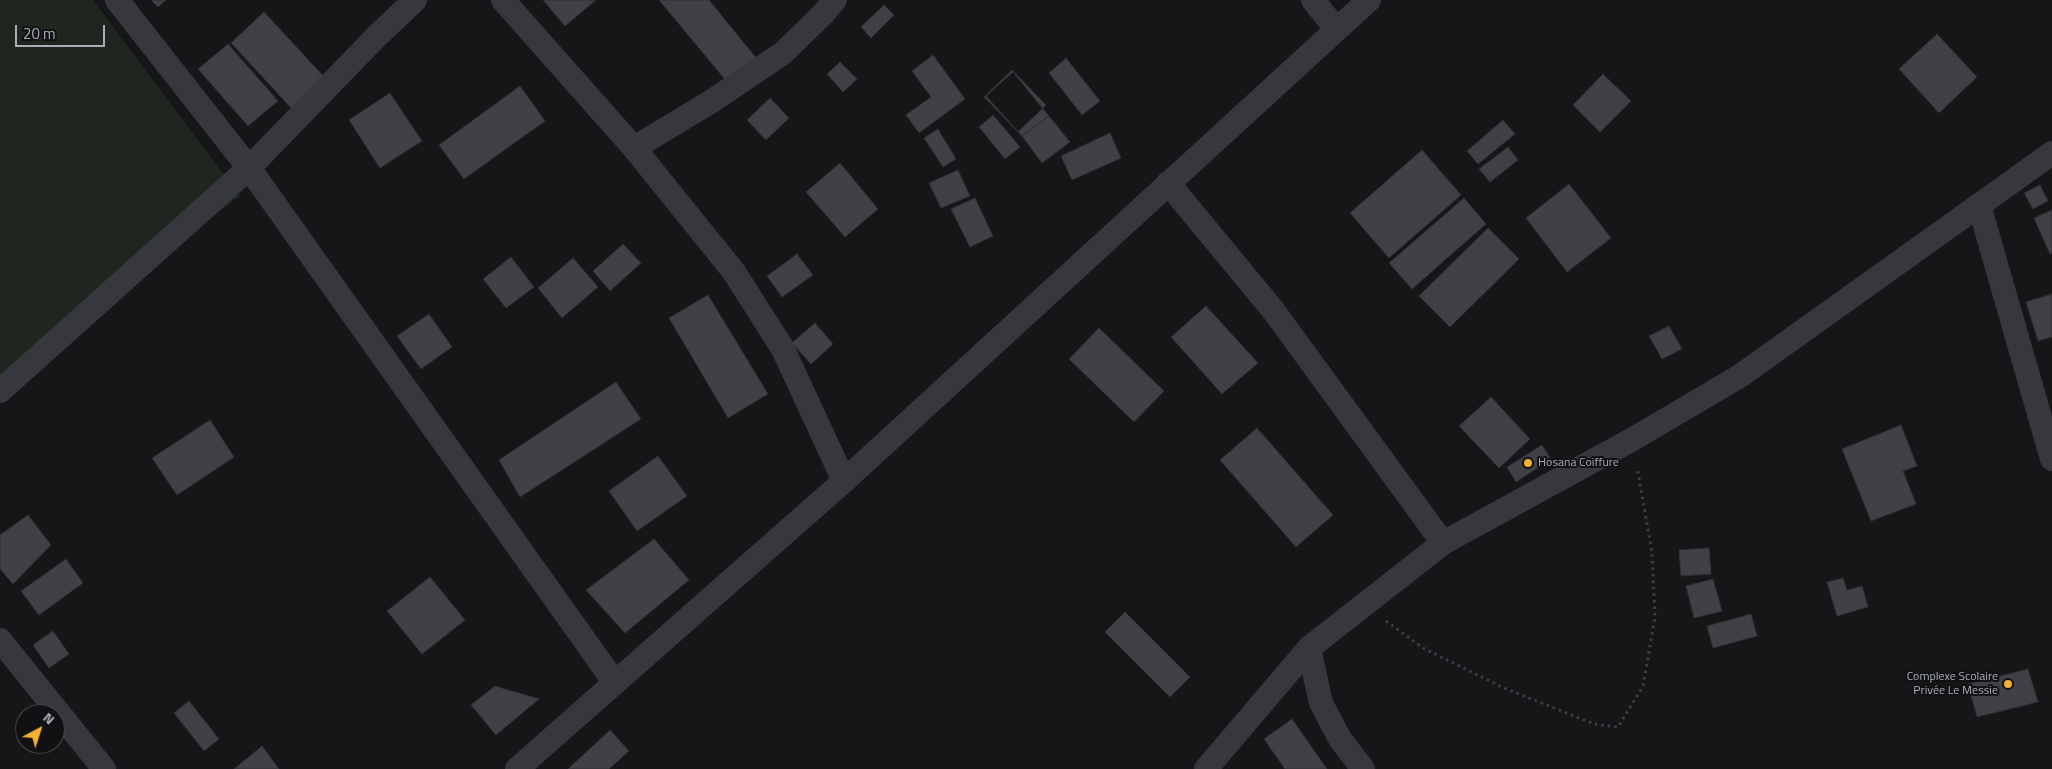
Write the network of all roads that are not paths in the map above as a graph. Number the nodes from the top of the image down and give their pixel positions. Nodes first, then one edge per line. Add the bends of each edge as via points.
1 (118, 0) edge
2 (415, 0) edge
3 (503, 0) edge
4 (835, 0) edge
5 (1314, 0) edge
6 (1369, 0) edge
7 (1336, 29) junction
8 (634, 148) junction
9 (2052, 153) edge
10 (249, 168) junction
11 (1168, 183) junction
12 (1979, 205) junction
13 (0, 391) edge
14 (2052, 459) edge
15 (844, 482) junction
16 (1444, 543) junction
17 (0, 640) edge
18 (1309, 648) junction
19 (615, 683) junction
20 (104, 769) edge
21 (517, 769) edge
22 (1206, 769) edge
23 (1363, 769) edge

1 - 10 street
2 - 10 street
3 - 8 street
4 - 8 street via 783,52
5 - 7 street
6 - 7 street
7 - 11 street
8 - 15 street via 734,272 778,341
9 - 12 street
10 - 13 street
10 - 19 street
11 - 15 street
11 - 16 street via 1273,310
12 - 14 street
12 - 16 street via 1740,376
15 - 19 street
16 - 18 street
17 - 20 street
18 - 22 street
18 - 23 street via 1320,703 1340,739
19 - 21 street

